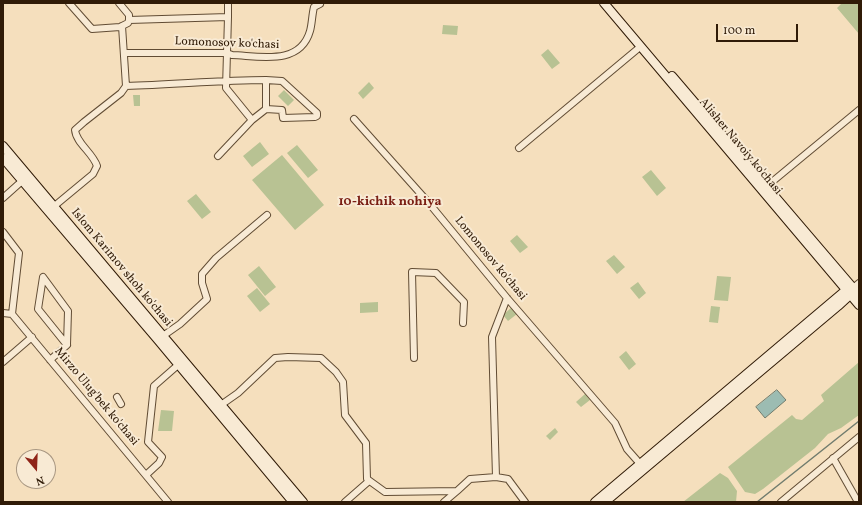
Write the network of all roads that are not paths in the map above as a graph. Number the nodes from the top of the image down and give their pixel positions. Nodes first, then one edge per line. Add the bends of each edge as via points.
1 (69, 3) edge
2 (119, 3) edge
3 (228, 3) edge
4 (604, 3) edge
5 (611, 3) edge
6 (316, 5) edge
7 (228, 17) junction
8 (129, 20) junction
9 (122, 26) junction
10 (640, 47) junction
11 (124, 53) junction
12 (227, 53) junction
13 (227, 80) junction
14 (266, 80) junction
15 (126, 86) junction
16 (689, 100) junction
17 (266, 109) junction
18 (859, 110) edge
19 (354, 119) dead end
20 (252, 120) junction
21 (3, 146) edge
22 (519, 148) dead end
23 (218, 156) dead end
24 (3, 158) edge
25 (22, 182) junction
26 (767, 186) junction
27 (3, 198) edge
28 (51, 209) junction
29 (266, 215) dead end
30 (3, 232) edge
31 (833, 274) junction
32 (854, 290) edge
33 (507, 298) junction
34 (836, 303) junction
35 (859, 306) edge
36 (3, 313) edge
37 (12, 314) junction
38 (463, 323) dead end
39 (32, 337) junction
40 (160, 338) junction
41 (67, 345) junction
42 (414, 358) dead end
43 (50, 360) junction
44 (3, 362) edge
45 (178, 365) junction
46 (117, 398) dead end
47 (121, 404) dead end
48 (218, 407) junction
49 (859, 437) edge
50 (833, 458) junction
51 (642, 467) junction
52 (146, 476) junction
53 (496, 477) junction
54 (369, 481) junction
55 (457, 491) junction
56 (168, 502) edge
57 (293, 502) edge
58 (303, 502) edge
59 (345, 502) edge
60 (444, 502) edge
61 (525, 502) edge
62 (595, 502) edge
63 (605, 502) edge
64 (782, 502) edge
65 (858, 502) edge

1 - 9 street via 92,29
2 - 8 street via 129,14
3 - 7 street
4 - 10 main road, Alisher Navoiy ko'chasi
5 - 16 main road, Alisher Navoiy ko'chasi
6 - 12 street, Lomonosov ko'chasi via 310,32 303,46 293,53 283,57
7 - 8 street, Lomonosov ko'chasi
7 - 12 street
8 - 9 street via 128,24
9 - 11 street
10 - 16 main road, Alisher Navoiy ko'chasi
10 - 22 street
11 - 12 street, Lomonosov ko'chasi
11 - 15 street
12 - 13 street
13 - 14 street
13 - 15 street
13 - 20 street via 226,88
14 - 17 street
14 - 17 street via 282,81 318,116 283,118 282,110
15 - 28 street via 121,93 75,130 76,136 97,166 93,174
16 - 26 main road, Alisher Navoiy ko'chasi
16 - 31 main road, Alisher Navoiy ko'chasi
17 - 20 street
18 - 26 street
19 - 33 street, Lomonosov ko'chasi via 428,202
20 - 23 street
21 - 28 main road, Islom Karimov shoh ko'chasi
24 - 25 main road, Islom Karimov shoh ko'chasi
25 - 27 street
25 - 28 main road, Islom Karimov shoh ko'chasi
26 - 32 main road, Alisher Navoiy ko'chasi
28 - 40 main road, Islom Karimov shoh ko'chasi
29 - 40 street via 216,258 202,274 207,299
30 - 37 street via 19,252
31 - 32 main road, Alisher Navoiy ko'chasi
31 - 34 main road via 838,286
32 - 34 main road
32 - 35 main road, Alisher Navoiy ko'chasi
33 - 51 street, Lomonosov ko'chasi via 615,423 627,448
33 - 53 street via 492,337
34 - 35 main road
34 - 51 main road
36 - 37 street
37 - 39 street, Mirzo Ulug'bek ko'chasi
38 - 42 street via 464,302 436,273 412,272
39 - 43 street, Mirzo Ulug'bek ko'chasi
39 - 44 street
40 - 45 main road, Islom Karimov shoh ko'chasi
40 - 48 main road, Islom Karimov shoh ko'chasi
41 - 41 street via 68,311 43,277 38,309
41 - 43 street
43 - 52 street, Mirzo Ulug'bek ko'chasi
45 - 48 main road, Islom Karimov shoh ko'chasi
45 - 52 street via 154,386 148,442 162,457
46 - 47 street
48 - 54 street via 238,393 275,358 320,358 343,382 345,415 366,443
48 - 57 main road, Islom Karimov shoh ko'chasi
48 - 58 main road, Islom Karimov shoh ko'chasi
49 - 50 street
50 - 64 street
50 - 65 street
51 - 62 main road
51 - 63 main road
52 - 56 street, Mirzo Ulug'bek ko'chasi
53 - 55 street via 470,479
53 - 61 street via 508,480
54 - 55 street via 385,492
54 - 59 street
55 - 60 street

